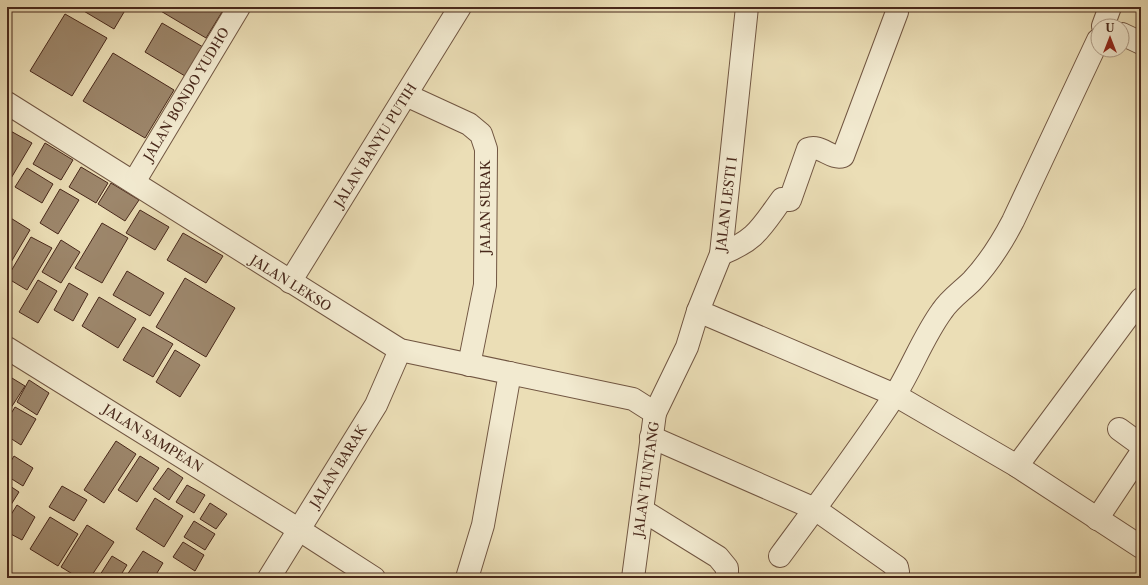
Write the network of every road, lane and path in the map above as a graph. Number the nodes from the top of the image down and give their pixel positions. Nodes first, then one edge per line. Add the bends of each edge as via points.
1 (239, 7) edge
2 (460, 7) edge
3 (747, 7) edge
4 (1110, 7) edge
5 (897, 12) dead end
6 (1106, 18) edge
7 (1130, 38) edge
8 (1141, 43) edge
9 (1090, 57) edge
10 (406, 94) junction
11 (7, 103) edge
12 (134, 182) junction
13 (721, 254) junction
14 (290, 282) junction
15 (1141, 299) edge
16 (698, 312) junction
17 (7, 348) edge
18 (400, 350) junction
19 (469, 365) junction
20 (510, 373) junction
21 (603, 392) joint
22 (895, 395) junction
23 (655, 412) junction
24 (1119, 429) dead end
25 (651, 437) junction
26 (1141, 445) edge
27 (1141, 453) edge
28 (1017, 466) junction
29 (815, 509) junction
30 (642, 510) junction
31 (1097, 518) junction
32 (298, 529) junction
33 (1141, 547) edge
34 (780, 556) dead end
35 (269, 578) edge
36 (374, 578) edge
37 (467, 578) edge
38 (633, 578) edge
39 (726, 578) edge
40 (895, 578) edge

1 - 12 street, JALAN BONDO YUDHO
2 - 10 street, JALAN BANYU PUTIH
3 - 13 street, JALAN LESTI I
4 - 6 street
5 - 13 street via 843,156 838,157 814,147 808,149 790,200 782,199 756,234 740,246
7 - 8 street
9 - 22 street via 1013,221 972,281 942,310
10 - 14 street, JALAN BANYU PUTIH
10 - 19 street, JALAN SURAK via 469,124 481,134 486,149 485,285
11 - 12 street, JALAN LEKSO
12 - 14 street, JALAN LEKSO
13 - 16 street, JALAN LESTI I
14 - 18 street, JALAN LEKSO
15 - 28 street
16 - 22 street
16 - 23 street, JALAN LESTI I via 687,347
17 - 32 street, JALAN SAMPEAN
18 - 19 street, JALAN LEKSO
18 - 32 street, JALAN BARAK via 376,405
19 - 20 street, JALAN LEKSO
20 - 21 street, JALAN LEKSO
20 - 37 street via 483,525
21 - 23 street, JALAN TUNTANG via 633,399
22 - 28 street
22 - 29 street
23 - 25 street, JALAN TUNTANG
24 - 26 street
25 - 29 street
25 - 30 street, JALAN TUNTANG
27 - 31 street
28 - 31 street
29 - 34 street
29 - 40 street via 897,567
30 - 38 street, JALAN TUNTANG
30 - 39 street via 718,557 727,568
31 - 33 street
32 - 35 street, JALAN BARAK
32 - 36 street, JALAN SAMPEAN

